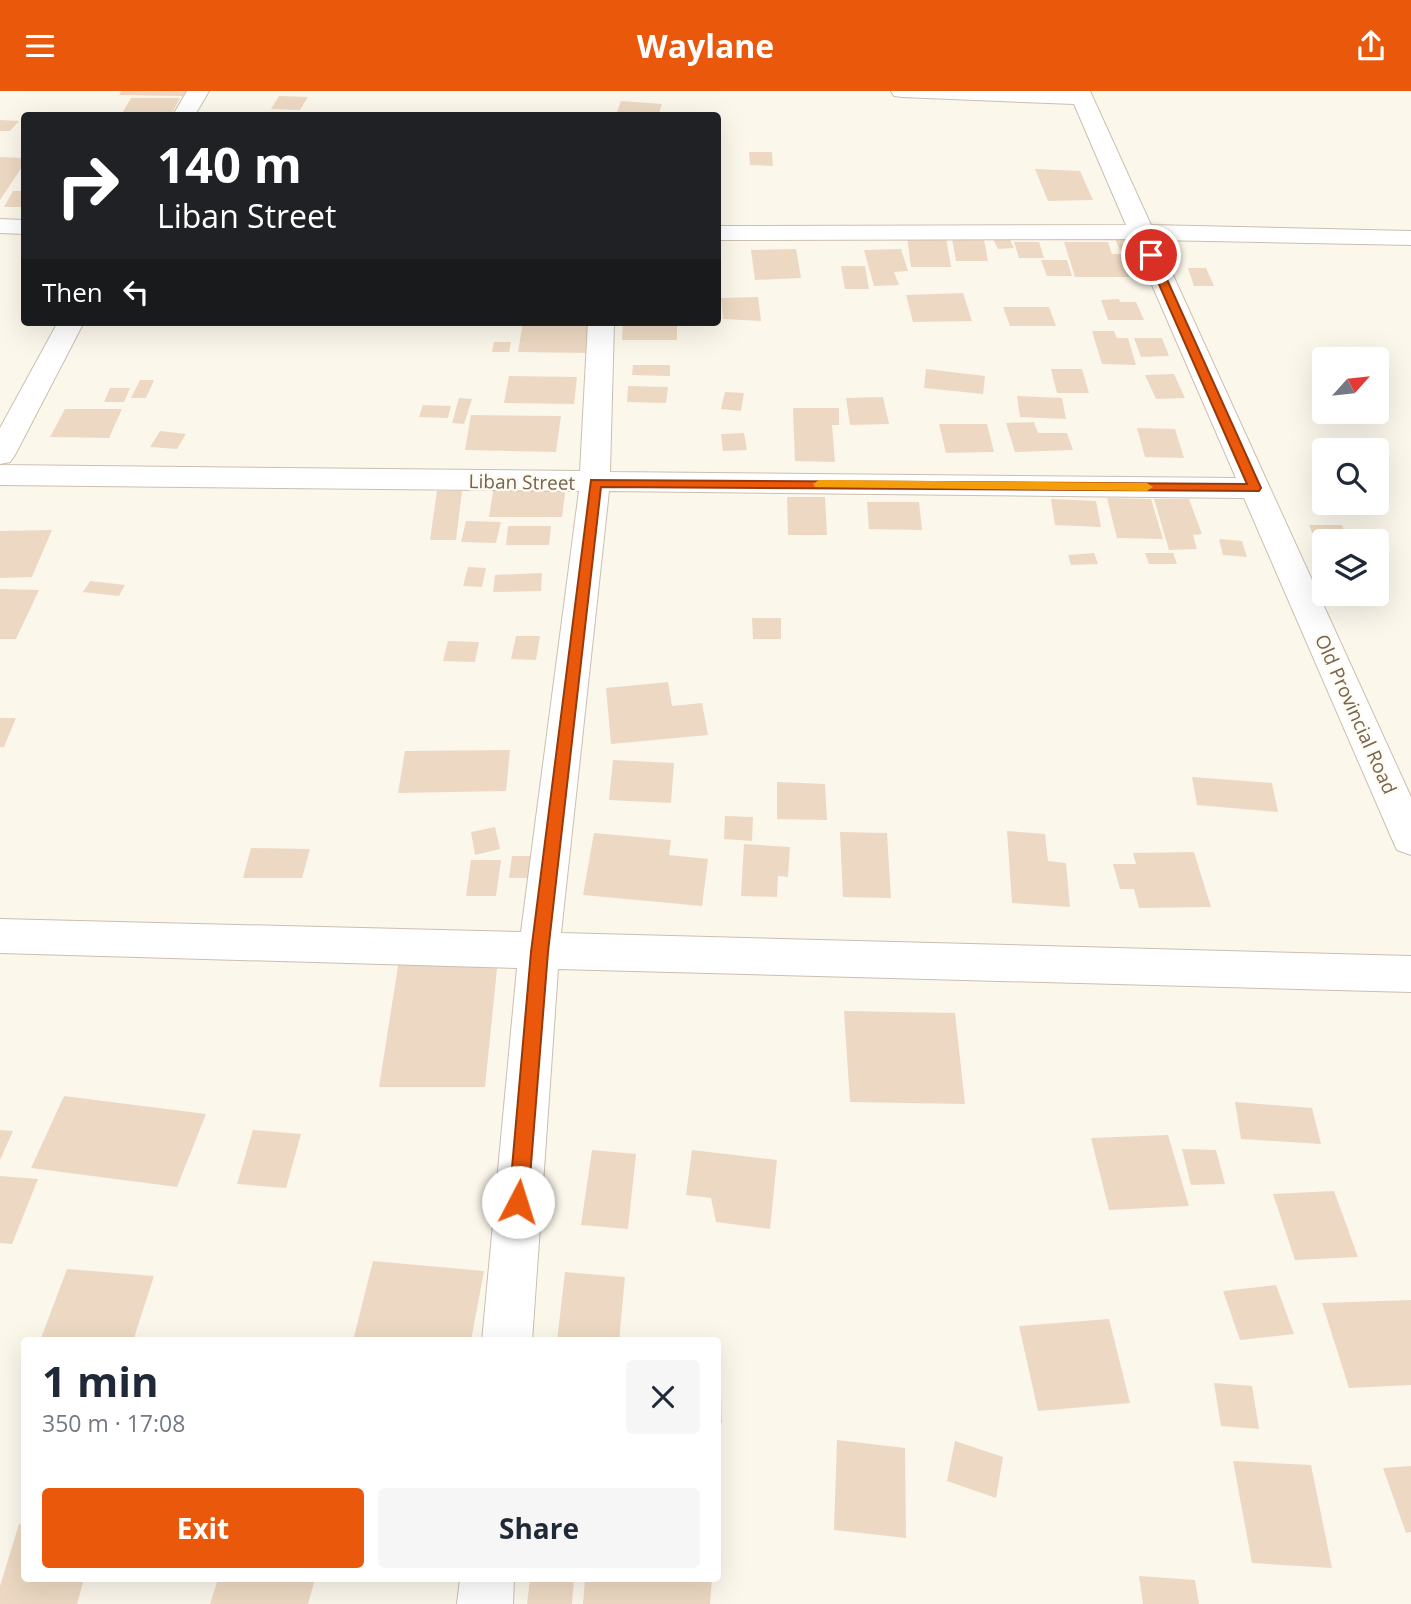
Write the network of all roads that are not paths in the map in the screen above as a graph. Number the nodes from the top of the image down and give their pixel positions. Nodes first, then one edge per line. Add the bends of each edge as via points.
1 (198, 91) edge
2 (902, 91) edge
3 (1080, 94) edge
4 (186, 112) edge
5 (0, 226) edge
6 (21, 227) edge
7 (1141, 232) junction
8 (721, 233) edge
9 (1411, 239) edge
10 (69, 326) edge
11 (601, 326) edge
12 (0, 455) edge
13 (0, 475) edge
14 (595, 482) junction
15 (1255, 488) junction
16 (1411, 839) edge
17 (0, 936) edge
18 (539, 952) junction
19 (1411, 974) edge
20 (507, 1337) edge
21 (487, 1582) edge
22 (485, 1604) edge

1 - 4 street
2 - 3 street
3 - 7 street, Old Provincial Road
5 - 6 street
7 - 8 street
7 - 9 street
7 - 15 street, Old Provincial Road
10 - 12 street
11 - 14 street
13 - 14 street, Liban Street
14 - 15 street, Liban Street
14 - 18 street
15 - 16 street, Old Provincial Road
17 - 18 street
18 - 19 street
18 - 20 street
21 - 22 street

